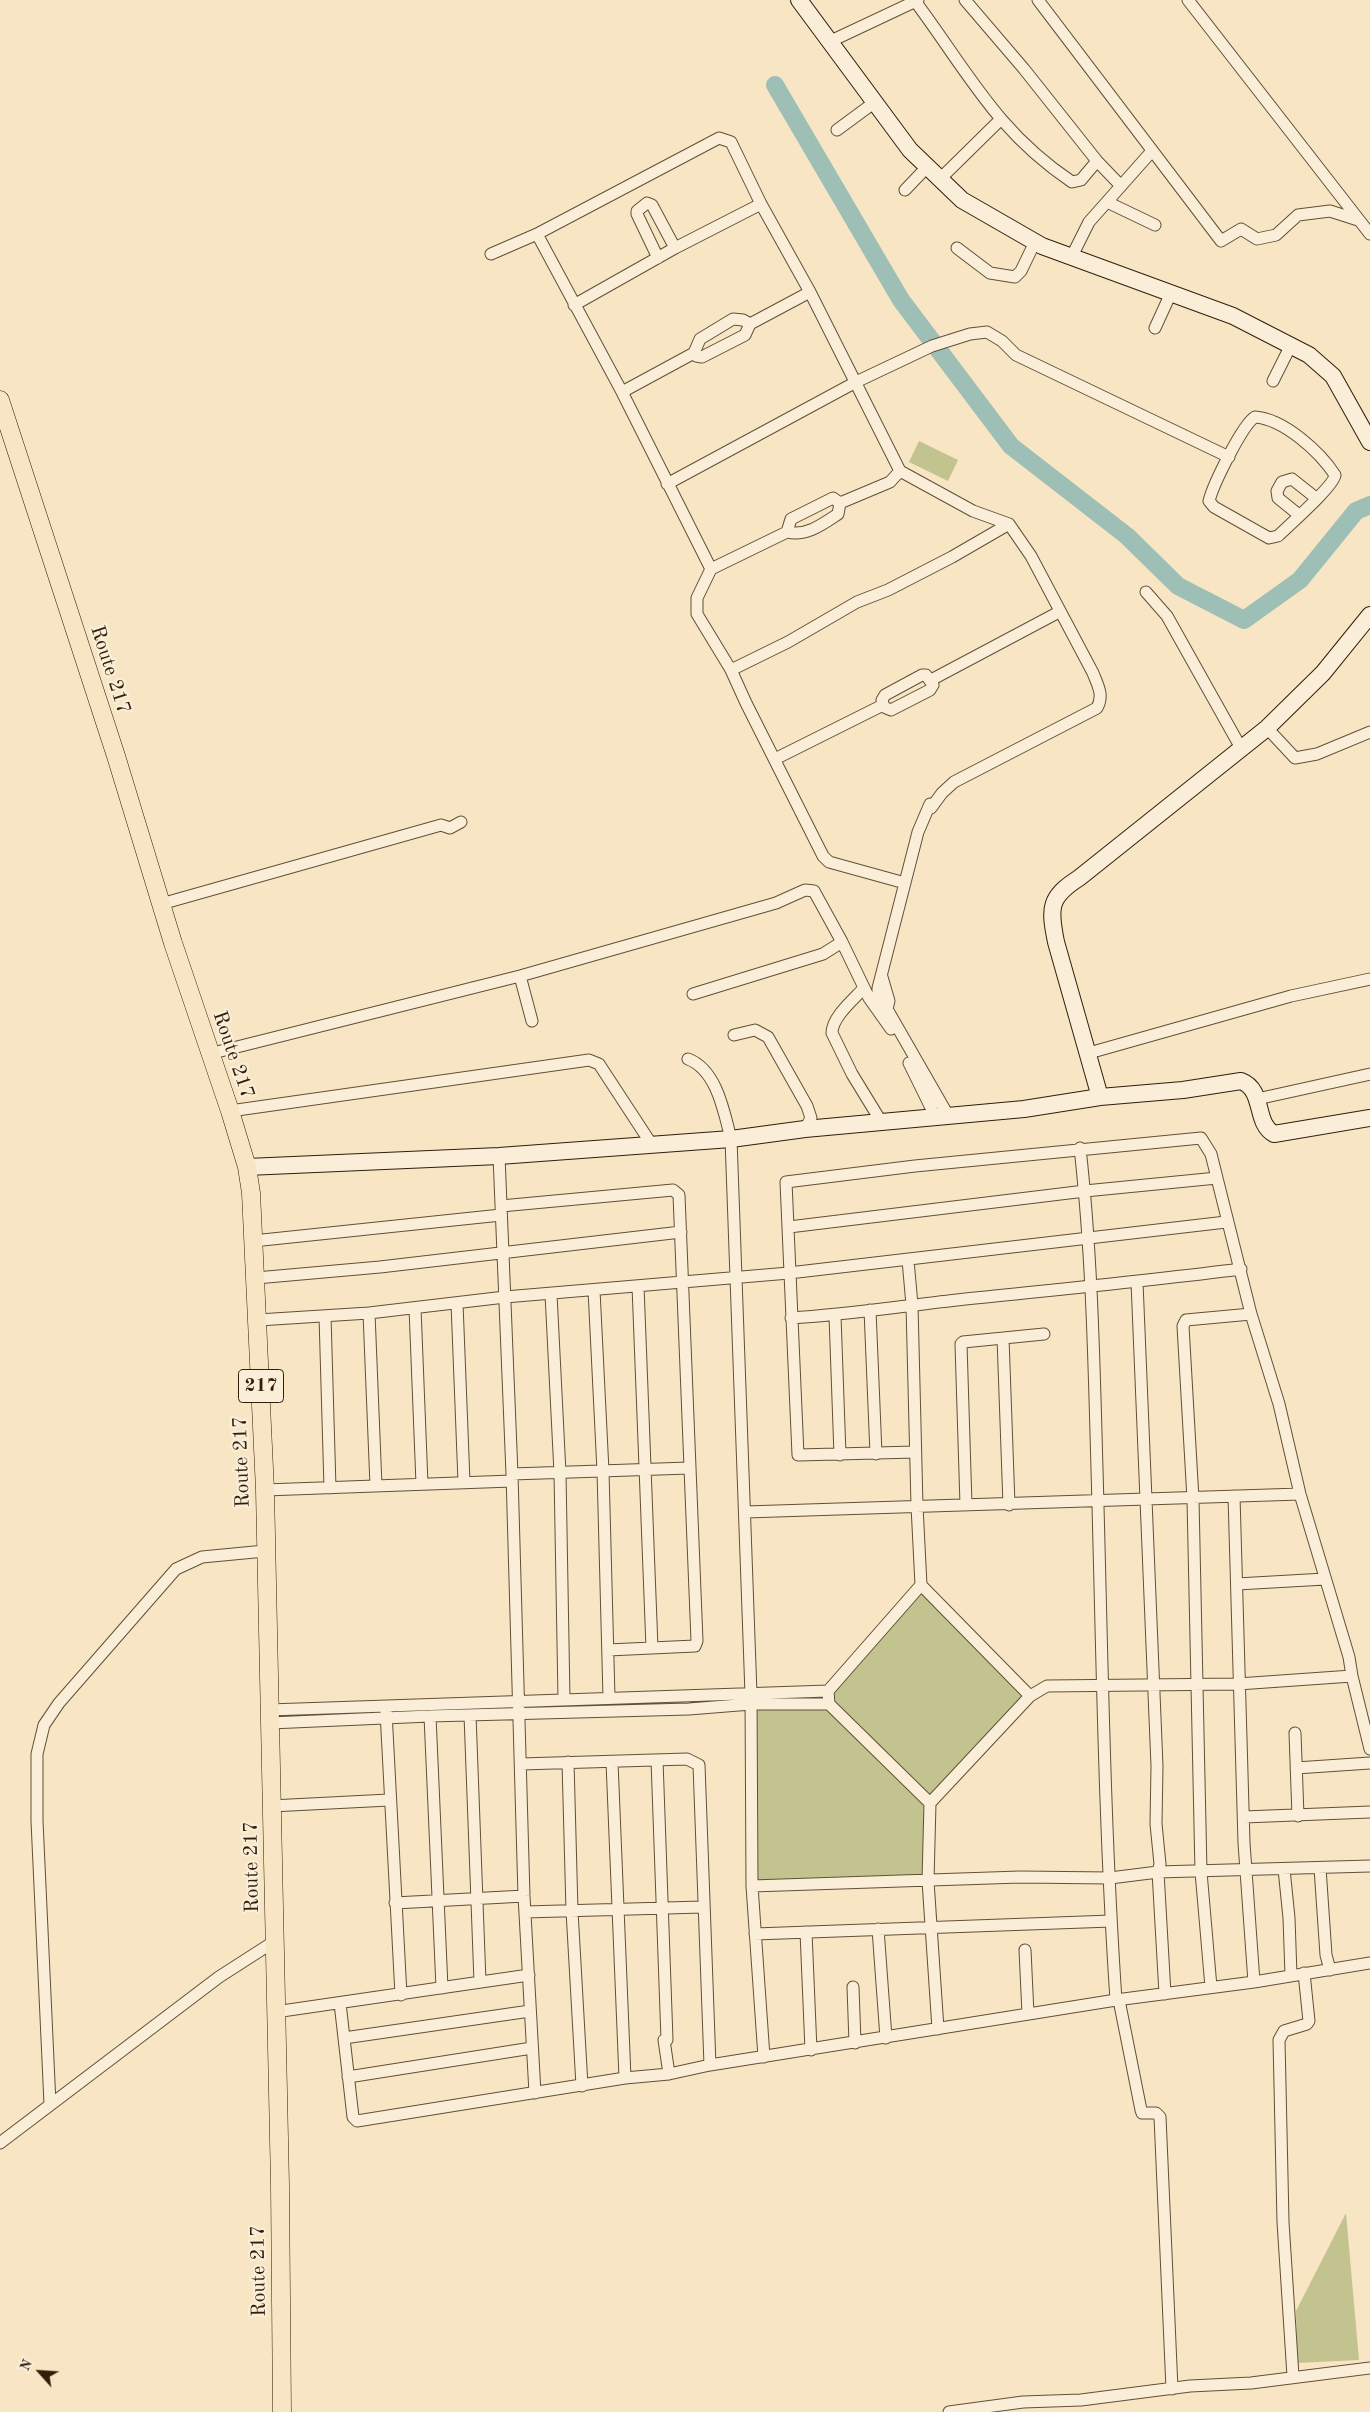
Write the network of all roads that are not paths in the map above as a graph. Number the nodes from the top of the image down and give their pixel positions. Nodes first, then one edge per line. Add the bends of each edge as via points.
1 (800, 0) edge
2 (965, 0) edge
3 (1038, 0) edge
4 (1188, 0) edge
5 (917, 1) edge
6 (831, 41) junction
7 (875, 102) junction
8 (1000, 120) junction
9 (837, 130) dead end
10 (1152, 151) junction
11 (1097, 161) junction
12 (926, 167) junction
13 (940, 179) junction
14 (1121, 186) junction
15 (906, 190) dead end
16 (1107, 202) junction
17 (761, 204) junction
18 (1358, 220) junction
19 (1155, 225) dead end
20 (537, 234) junction
21 (1370, 234) edge
22 (1034, 242) junction
23 (675, 248) junction
24 (957, 248) dead end
25 (491, 254) dead end
26 (1072, 256) junction
27 (658, 258) junction
28 (810, 292) junction
29 (1171, 293) junction
30 (574, 305) junction
31 (750, 324) junction
32 (1155, 328) dead end
33 (1291, 345) junction
34 (694, 353) junction
35 (1272, 381) dead end
36 (856, 382) junction
37 (622, 392) junction
38 (0, 400) edge
39 (1370, 442) edge
40 (1229, 457) junction
41 (900, 471) junction
42 (667, 484) junction
43 (1316, 498) junction
44 (840, 503) junction
45 (1299, 515) junction
46 (1009, 524) junction
47 (788, 532) junction
48 (711, 569) junction
49 (1146, 592) dead end
50 (1059, 612) junction
51 (1370, 615) edge
52 (731, 670) junction
53 (931, 680) junction
54 (883, 705) junction
55 (1267, 728) junction
56 (1370, 732) edge
57 (1241, 748) junction
58 (775, 759) junction
59 (461, 822) dead end
60 (905, 883) junction
61 (162, 904) junction
62 (842, 942) junction
63 (520, 976) junction
64 (1370, 979) edge
65 (864, 988) junction
66 (693, 994) dead end
67 (532, 1020) dead end
68 (734, 1035) dead end
69 (1089, 1053) junction
70 (209, 1054) junction
71 (688, 1058) dead end
72 (1370, 1074) edge
73 (1100, 1097) junction
74 (1257, 1099) junction
75 (230, 1111) junction
76 (942, 1117) junction
77 (1370, 1118) edge
78 (882, 1123) junction
79 (805, 1129) junction
80 (731, 1139) junction
81 (652, 1145) junction
82 (1080, 1148) junction
83 (499, 1156) junction
84 (246, 1167) junction
85 (1217, 1178) junction
86 (1085, 1191) junction
87 (501, 1210) junction
88 (1226, 1222) junction
89 (789, 1226) junction
90 (681, 1232) junction
91 (1090, 1239) junction
92 (253, 1241) junction
93 (502, 1253) junction
94 (908, 1260) junction
95 (1242, 1269) junction
96 (789, 1274) junction
97 (256, 1278) junction
98 (736, 1278) junction
99 (681, 1282) junction
100 (1137, 1282) junction
101 (638, 1286) junction
102 (1092, 1286) junction
103 (594, 1290) junction
104 (551, 1294) junction
105 (505, 1297) junction
106 (457, 1302) junction
107 (912, 1305) junction
108 (415, 1308) junction
109 (870, 1310) junction
110 (369, 1313) junction
111 (1251, 1314) junction
112 (325, 1316) junction
113 (835, 1316) junction
114 (791, 1318) junction
115 (258, 1320) junction
116 (1044, 1334) dead end
117 (1003, 1338) junction
118 (915, 1452) junction
119 (840, 1454) junction
120 (876, 1454) junction
121 (689, 1468) junction
122 (646, 1470) junction
123 (603, 1471) junction
124 (560, 1473) junction
125 (512, 1478) junction
126 (464, 1482) junction
127 (422, 1484) junction
128 (376, 1486) junction
129 (330, 1488) junction
130 (265, 1490) junction
131 (1300, 1494) junction
132 (1234, 1496) junction
133 (1193, 1498) junction
134 (1146, 1499) junction
135 (1098, 1501) junction
136 (966, 1505) junction
137 (1009, 1505) junction
138 (917, 1506) junction
139 (746, 1512) junction
140 (266, 1551) junction
141 (1325, 1579) junction
142 (1237, 1584) junction
143 (921, 1585) junction
144 (652, 1648) junction
145 (608, 1650) junction
146 (1352, 1676) junction
147 (1198, 1683) junction
148 (1153, 1684) junction
149 (1238, 1684) junction
150 (1102, 1685) junction
151 (828, 1691) junction
152 (1030, 1696) junction
153 (609, 1698) junction
154 (564, 1699) junction
155 (751, 1699) junction
156 (518, 1700) junction
157 (829, 1704) junction
158 (386, 1706) junction
159 (518, 1712) junction
160 (470, 1714) junction
161 (430, 1716) junction
162 (269, 1717) junction
163 (386, 1718) junction
164 (1295, 1733) dead end
165 (1370, 1749) edge
166 (657, 1760) junction
167 (568, 1762) junction
168 (612, 1762) junction
169 (1370, 1763) edge
170 (521, 1764) junction
171 (1296, 1768) junction
172 (389, 1800) junction
173 (930, 1802) junction
174 (272, 1806) junction
175 (1370, 1812) edge
176 (1298, 1816) junction
177 (1244, 1817) junction
178 (1370, 1866) edge
179 (1320, 1868) junction
180 (1284, 1869) junction
181 (1246, 1870) junction
182 (1158, 1872) junction
183 (1201, 1872) junction
184 (1110, 1878) junction
185 (928, 1881) junction
186 (752, 1886) junction
187 (524, 1896) junction
188 (477, 1898) junction
189 (437, 1900) junction
190 (395, 1903) junction
191 (702, 1907) junction
192 (617, 1909) junction
193 (661, 1909) junction
194 (572, 1911) junction
195 (525, 1912) junction
196 (1111, 1921) junction
197 (878, 1929) junction
198 (932, 1929) junction
199 (806, 1932) junction
200 (755, 1934) junction
201 (274, 1941) junction
202 (1025, 1950) dead end
203 (1370, 1963) edge
204 (1330, 1970) junction
205 (1304, 1973) junction
206 (528, 1975) junction
207 (1291, 1975) junction
208 (480, 1982) junction
209 (1254, 1982) junction
210 (1211, 1986) junction
211 (853, 1987) dead end
212 (442, 1988) junction
213 (1165, 1994) junction
214 (401, 1995) junction
215 (1118, 2000) junction
216 (340, 2004) junction
217 (530, 2011) junction
218 (275, 2012) junction
219 (1028, 2014) junction
220 (938, 2029) junction
221 (344, 2038) junction
222 (886, 2038) junction
223 (855, 2043) junction
224 (532, 2048) junction
225 (811, 2050) junction
226 (764, 2057) junction
227 (710, 2065) junction
228 (668, 2074) junction
229 (348, 2077) junction
230 (625, 2078) junction
231 (582, 2086) junction
232 (535, 2093) junction
233 (50, 2104) junction
234 (0, 2143) edge
235 (1370, 2368) edge
236 (1293, 2376) junction
237 (1172, 2388) junction
238 (1081, 2400) junction
239 (282, 2412) edge
240 (949, 2412) edge
241 (1082, 2412) edge

1 - 6 street
2 - 11 street
3 - 10 street
4 - 18 street
5 - 6 street
5 - 8 street via 975,89
6 - 7 street
7 - 9 street
7 - 12 street
8 - 11 street via 1028,149 1072,182 1080,180
8 - 13 street
10 - 14 street
10 - 18 street via 1221,241 1241,229 1257,239 1276,235 1298,215 1306,213 1330,211
11 - 14 street
12 - 13 street
12 - 15 street
13 - 22 street via 962,200
14 - 16 street
16 - 19 street
16 - 26 street via 1089,222
17 - 20 street via 731,142 719,138
17 - 23 street
17 - 28 street
18 - 21 street
20 - 25 street
20 - 30 street
22 - 24 street via 1015,278 990,273
22 - 26 street
23 - 27 street
23 - 27 street via 652,204 648,203 637,214
26 - 29 street
27 - 30 street
28 - 31 street
28 - 36 street
29 - 32 street
29 - 33 street via 1233,316
30 - 37 street
31 - 34 street via 745,335 702,357
31 - 34 street via 733,319 700,339
33 - 35 street
33 - 39 street via 1317,360 1333,376
34 - 37 street
36 - 40 street via 932,346 987,332 1002,340 1016,355
36 - 41 street
36 - 42 street
37 - 42 street
38 - 61 main road, Route 217 / 217
40 - 43 street via 1249,421 1255,417 1275,422 1305,442 1335,475 1335,481
40 - 45 street via 1209,501 1214,507 1268,538 1278,536
41 - 44 street via 890,482
41 - 46 street via 973,511
42 - 48 street
43 - 45 street
43 - 45 street via 1292,479 1282,482 1277,491 1278,498
44 - 47 street via 838,514 825,522 799,534
44 - 47 street via 833,498 791,519
46 - 50 street via 1031,556
46 - 52 street via 944,561 857,602
47 - 48 street
48 - 52 street via 697,598 697,614
49 - 57 street via 1167,616
50 - 53 street
50 - 60 street via 1100,691 1098,708 954,782 931,808 930,804 918,832
51 - 55 street via 1323,674
52 - 58 street
53 - 54 street via 922,675 885,695
53 - 54 street via 932,689 912,700 891,710
54 - 58 street
55 - 56 street via 1295,758 1317,754
55 - 57 street
57 - 69 street via 1062,889 1054,902 1051,920 1056,942
58 - 60 street via 823,856 829,862
59 - 61 street via 450,828 442,825
60 - 76 street via 882,977 889,1001 886,1009
61 - 70 main road, Route 217 / 217
62 - 63 street via 814,891 805,890 776,903
62 - 65 street
62 - 66 street via 823,954
63 - 67 street
63 - 70 street
64 - 69 street via 1291,996
65 - 76 street
65 - 78 street via 837,1019 832,1033
68 - 79 street via 755,1030 768,1037 807,1106 811,1118
69 - 73 street
70 - 75 main road, Route 217 / 217
71 - 80 street via 704,1068 722,1105
72 - 74 street
73 - 74 street via 1241,1081 1248,1084
73 - 76 street
74 - 77 street via 1267,1128 1274,1134
75 - 81 street via 589,1060 599,1064
75 - 84 main road, Route 217 / 217
76 - 78 street
78 - 79 street
79 - 80 street
80 - 81 street
80 - 98 street
81 - 83 street
82 - 85 street via 1201,1138 1211,1154
82 - 86 street
82 - 89 street via 786,1182
83 - 84 street
83 - 87 street
84 - 92 main road, Route 217 / 217 via 251,1193
85 - 86 street
85 - 88 street
86 - 89 street
86 - 91 street
87 - 90 street via 673,1190 679,1195
87 - 92 street
87 - 93 street
88 - 91 street
88 - 95 street
89 - 96 street
90 - 93 street
90 - 99 street
91 - 94 street
91 - 102 street
92 - 97 main road, Route 217 / 217
93 - 97 street
93 - 105 street
94 - 96 street
94 - 107 street
95 - 100 street
95 - 111 street
96 - 98 street
96 - 114 street
97 - 115 main road, Route 217 / 217
98 - 99 street
98 - 139 street
99 - 101 street
99 - 121 street
100 - 102 street
100 - 134 street
101 - 103 street
101 - 122 street
102 - 107 street
102 - 135 street
103 - 104 street
103 - 123 street
104 - 105 street
104 - 124 street
105 - 106 street
105 - 125 street
106 - 108 street
106 - 126 street
107 - 109 street
107 - 118 street
108 - 110 street
108 - 127 street
109 - 113 street
109 - 120 street
110 - 112 street
110 - 128 street
111 - 131 street via 1279,1404
111 - 133 street via 1186,1320 1184,1323
112 - 115 street
112 - 129 street
113 - 114 street
113 - 119 street
114 - 119 street via 797,1452 800,1456
115 - 130 main road, Route 217 / 217
116 - 117 street
117 - 136 street via 963,1342 961,1346
117 - 137 street
118 - 120 street
118 - 138 street
119 - 120 street
121 - 122 street
121 - 144 street via 696,1644
122 - 123 street
122 - 144 street
123 - 124 street
123 - 145 street
124 - 125 street
124 - 154 street
125 - 126 street
125 - 156 street
126 - 127 street
127 - 128 street
128 - 129 street
129 - 130 street
130 - 140 main road, Route 217 / 217
131 - 132 street
131 - 141 street
132 - 133 street
132 - 142 street
133 - 134 street
133 - 147 street
134 - 135 street
134 - 148 street
135 - 137 street
135 - 150 street
136 - 137 street
136 - 138 street
138 - 139 street
138 - 143 street
139 - 155 street
140 - 162 main road, Route 217 / 217
140 - 233 street via 202,1556 176,1569 58,1703 44,1724 37,1754 37,1821
141 - 142 street
141 - 146 street
142 - 149 street
143 - 151 street
143 - 152 street
144 - 145 street
145 - 153 street
146 - 149 street
146 - 165 street
147 - 148 street
147 - 149 street
147 - 183 street
148 - 150 street
148 - 182 street
149 - 177 street
150 - 152 street via 1047,1686
150 - 184 street
151 - 155 street
151 - 157 street
152 - 173 street
153 - 154 street
153 - 155 street
154 - 156 street
155 - 157 street
155 - 159 street via 642,1710
155 - 186 street
156 - 158 street
156 - 159 street
157 - 173 street
158 - 162 street
158 - 163 street
159 - 160 street
159 - 170 street
160 - 161 street
160 - 188 street
161 - 163 street
161 - 189 street
162 - 163 street
162 - 174 main road, Route 217 / 217
163 - 172 street
164 - 171 street
166 - 168 street
166 - 191 street via 689,1759 700,1767
166 - 193 street
167 - 168 street
167 - 170 street
167 - 194 street
168 - 192 street
169 - 171 street
170 - 187 street
171 - 176 street
172 - 174 street
172 - 190 street
173 - 185 street
174 - 201 main road, Route 217 / 217
175 - 176 street
176 - 177 street
177 - 181 street
178 - 179 street
179 - 180 street
179 - 204 street via 1326,1955
180 - 181 street
180 - 207 street
181 - 183 street
181 - 209 street
182 - 183 street
182 - 184 street
182 - 213 street
183 - 210 street
184 - 185 street
184 - 196 street
185 - 186 street
185 - 198 street
186 - 200 street
187 - 188 street
187 - 195 street
188 - 189 street
188 - 208 street
189 - 190 street
189 - 212 street
190 - 214 street
191 - 193 street
191 - 227 street
192 - 193 street
192 - 194 street
192 - 230 street
193 - 228 street via 667,2040 664,2040
194 - 195 street
194 - 231 street
195 - 206 street
196 - 198 street
196 - 215 street
197 - 198 street
197 - 199 street
197 - 222 street
198 - 220 street
199 - 200 street
199 - 225 street
200 - 226 street
201 - 218 main road, Route 217 / 217
201 - 233 street
202 - 219 street
203 - 204 street
204 - 205 street
205 - 207 street
205 - 236 street via 1309,2021 1284,2031 1279,2040 1284,2222
206 - 208 street
206 - 217 street
207 - 209 street
208 - 212 street
209 - 210 street
210 - 213 street
211 - 223 street
212 - 214 street
213 - 215 street
214 - 216 street
215 - 219 street
215 - 237 street via 1141,2110 1160,2117
216 - 218 street
216 - 221 street
217 - 221 street
217 - 224 street
218 - 239 main road, Route 217 / 217
219 - 220 street
220 - 222 street
221 - 229 street
222 - 223 street
223 - 225 street
224 - 229 street
224 - 232 street
225 - 226 street
226 - 227 street
227 - 228 street
228 - 230 street
229 - 232 street via 353,2117 357,2121
230 - 231 street
231 - 232 street
233 - 234 street
235 - 236 street
236 - 237 street via 1252,2383
237 - 238 street
238 - 240 street via 1023,2402
238 - 241 street

